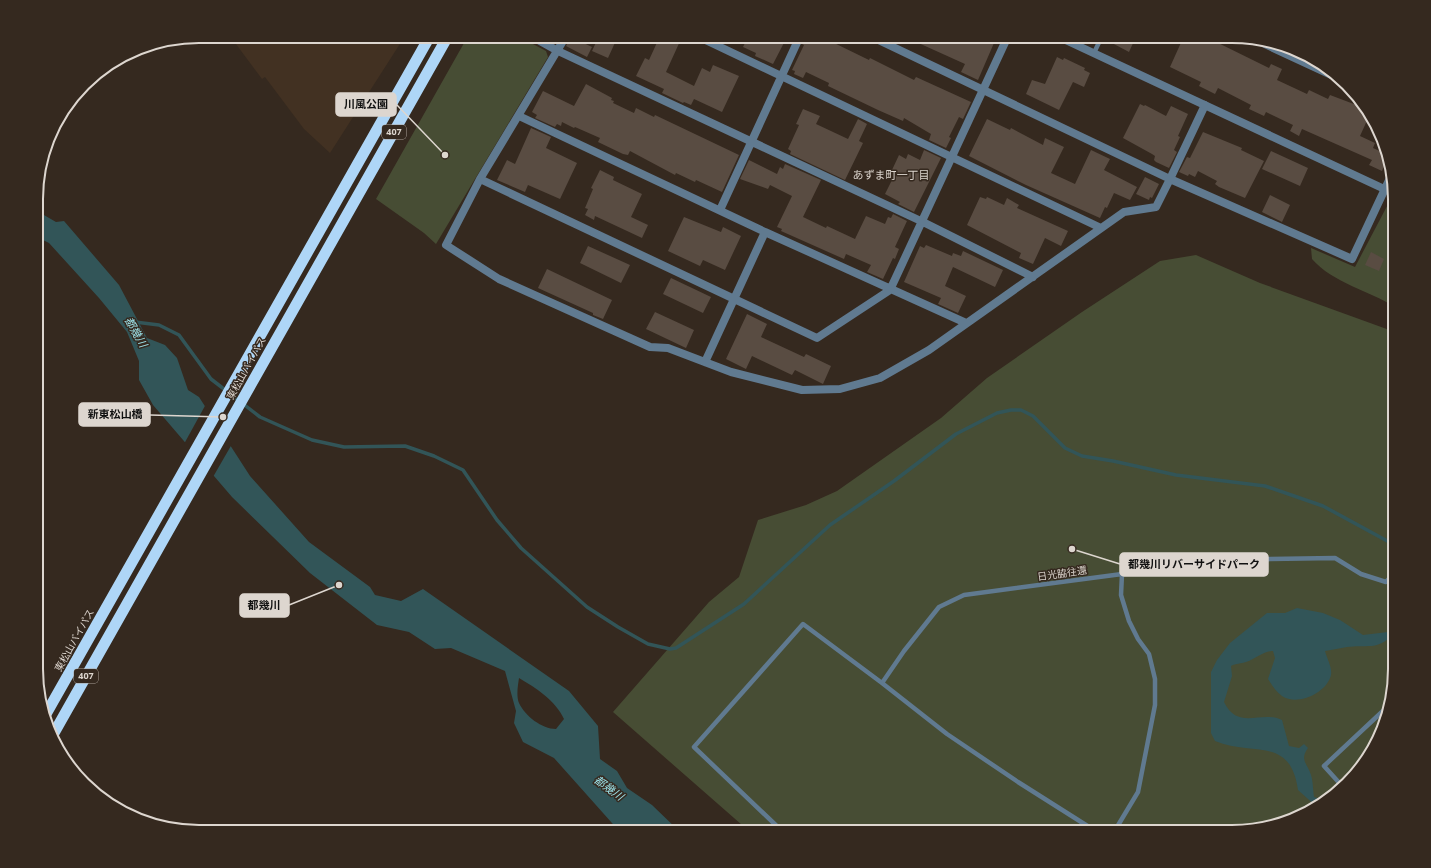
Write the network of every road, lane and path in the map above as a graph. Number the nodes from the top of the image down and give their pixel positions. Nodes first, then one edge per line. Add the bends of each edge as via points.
1 (426, 43) edge
2 (444, 43) edge
3 (544, 43) edge
4 (562, 43) edge
5 (713, 43) edge
6 (797, 43) edge
7 (885, 43) edge
8 (1005, 43) edge
9 (1072, 43) edge
10 (1099, 43) edge
11 (1276, 49) edge
12 (558, 51) junction
13 (1094, 53) junction
14 (1317, 68) edge
15 (782, 76) junction
16 (984, 90) junction
17 (1205, 105) junction
18 (518, 116) junction
19 (752, 141) junction
20 (954, 156) junction
21 (480, 179) junction
22 (1170, 179) junction
23 (1388, 184) edge
24 (1385, 190) junction
25 (1388, 191) edge
26 (720, 210) junction
27 (923, 222) junction
28 (1101, 228) junction
29 (765, 232) junction
30 (1032, 277) junction
31 (890, 290) junction
32 (735, 298) junction
33 (966, 324) junction
34 (705, 362) junction
35 (1122, 574) junction
36 (1388, 580) edge
37 (882, 683) junction
38 (48, 710) edge
39 (1382, 713) edge
40 (56, 730) edge
41 (1339, 782) edge
42 (776, 825) edge
43 (1086, 825) edge
44 (1118, 825) edge

1 - 38 highway, 東松山バイパス / 407
2 - 40 highway, 東松山バイパス / 407
3 - 12 street
4 - 12 street
5 - 15 street
6 - 15 street
7 - 16 street
8 - 16 street
9 - 13 street
10 - 13 lane
11 - 14 street
12 - 18 street
12 - 19 street
13 - 17 street
15 - 19 street
15 - 20 street
16 - 20 street
16 - 22 street
17 - 22 street
17 - 24 street
18 - 21 street
18 - 26 street
19 - 26 street
19 - 27 street
20 - 27 street
20 - 28 street
21 - 32 street
21 - 34 street via 446,245 514,286 650,347 668,348
22 - 24 street via 1352,259
22 - 28 street via 1156,207 1124,212
23 - 24 street
24 - 25 street
26 - 29 street
27 - 30 street
27 - 31 street
28 - 30 street
29 - 31 street
29 - 32 street
30 - 33 street
31 - 32 street via 817,338
31 - 33 street
32 - 34 street
33 - 34 street via 929,350 880,378 840,389 802,390 732,372
35 - 36 lane, 日光脇往還 via 1270,559 1335,558 1361,574 1386,582
35 - 37 lane, 日光脇往還 via 964,595 939,607
35 - 44 lane via 1121,595 1129,621 1149,654 1155,679 1155,705 1138,792
37 - 42 lane via 803,624 694,747
37 - 43 lane via 947,734
39 - 41 lane via 1324,766

